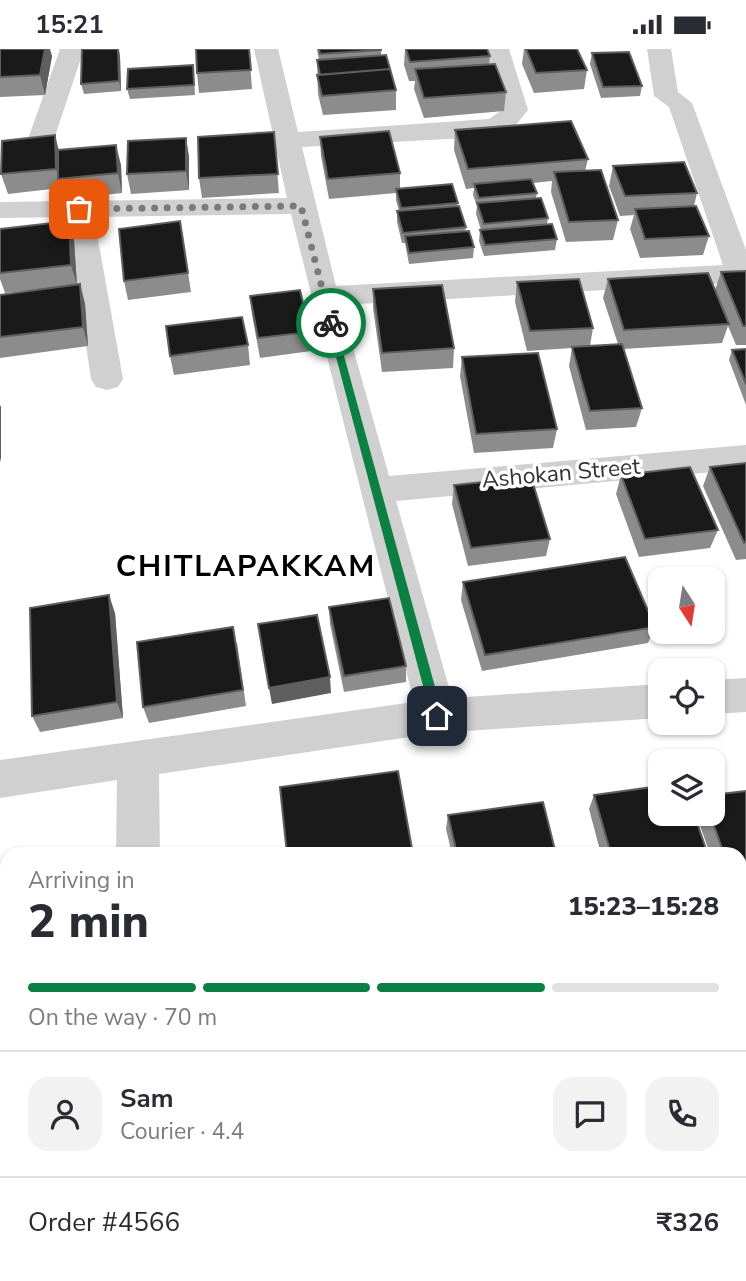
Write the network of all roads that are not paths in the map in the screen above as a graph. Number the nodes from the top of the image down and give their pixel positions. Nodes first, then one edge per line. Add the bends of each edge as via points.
1 (72, 49) edge
2 (266, 49) edge
3 (497, 49) edge
4 (659, 49) edge
5 (41, 139) edge
6 (286, 140) junction
7 (301, 206) junction
8 (79, 209) junction
9 (0, 210) edge
10 (743, 273) edge
11 (324, 296) junction
12 (107, 379) dead end
13 (746, 457) edge
14 (377, 490) junction
15 (746, 695) edge
16 (725, 696) edge
17 (648, 702) edge
18 (437, 716) junction
19 (138, 759) junction
20 (0, 779) edge
21 (138, 847) edge

1 - 5 street
2 - 6 street
3 - 6 street via 515,110 502,124 484,129
4 - 10 street via 666,96 680,103
6 - 7 street
7 - 8 street
7 - 11 street
8 - 9 street
8 - 12 street
10 - 11 street
11 - 14 street
13 - 14 street, Ashokan Street
14 - 18 street
15 - 16 street
17 - 18 street
18 - 19 street
19 - 20 street
19 - 21 street

